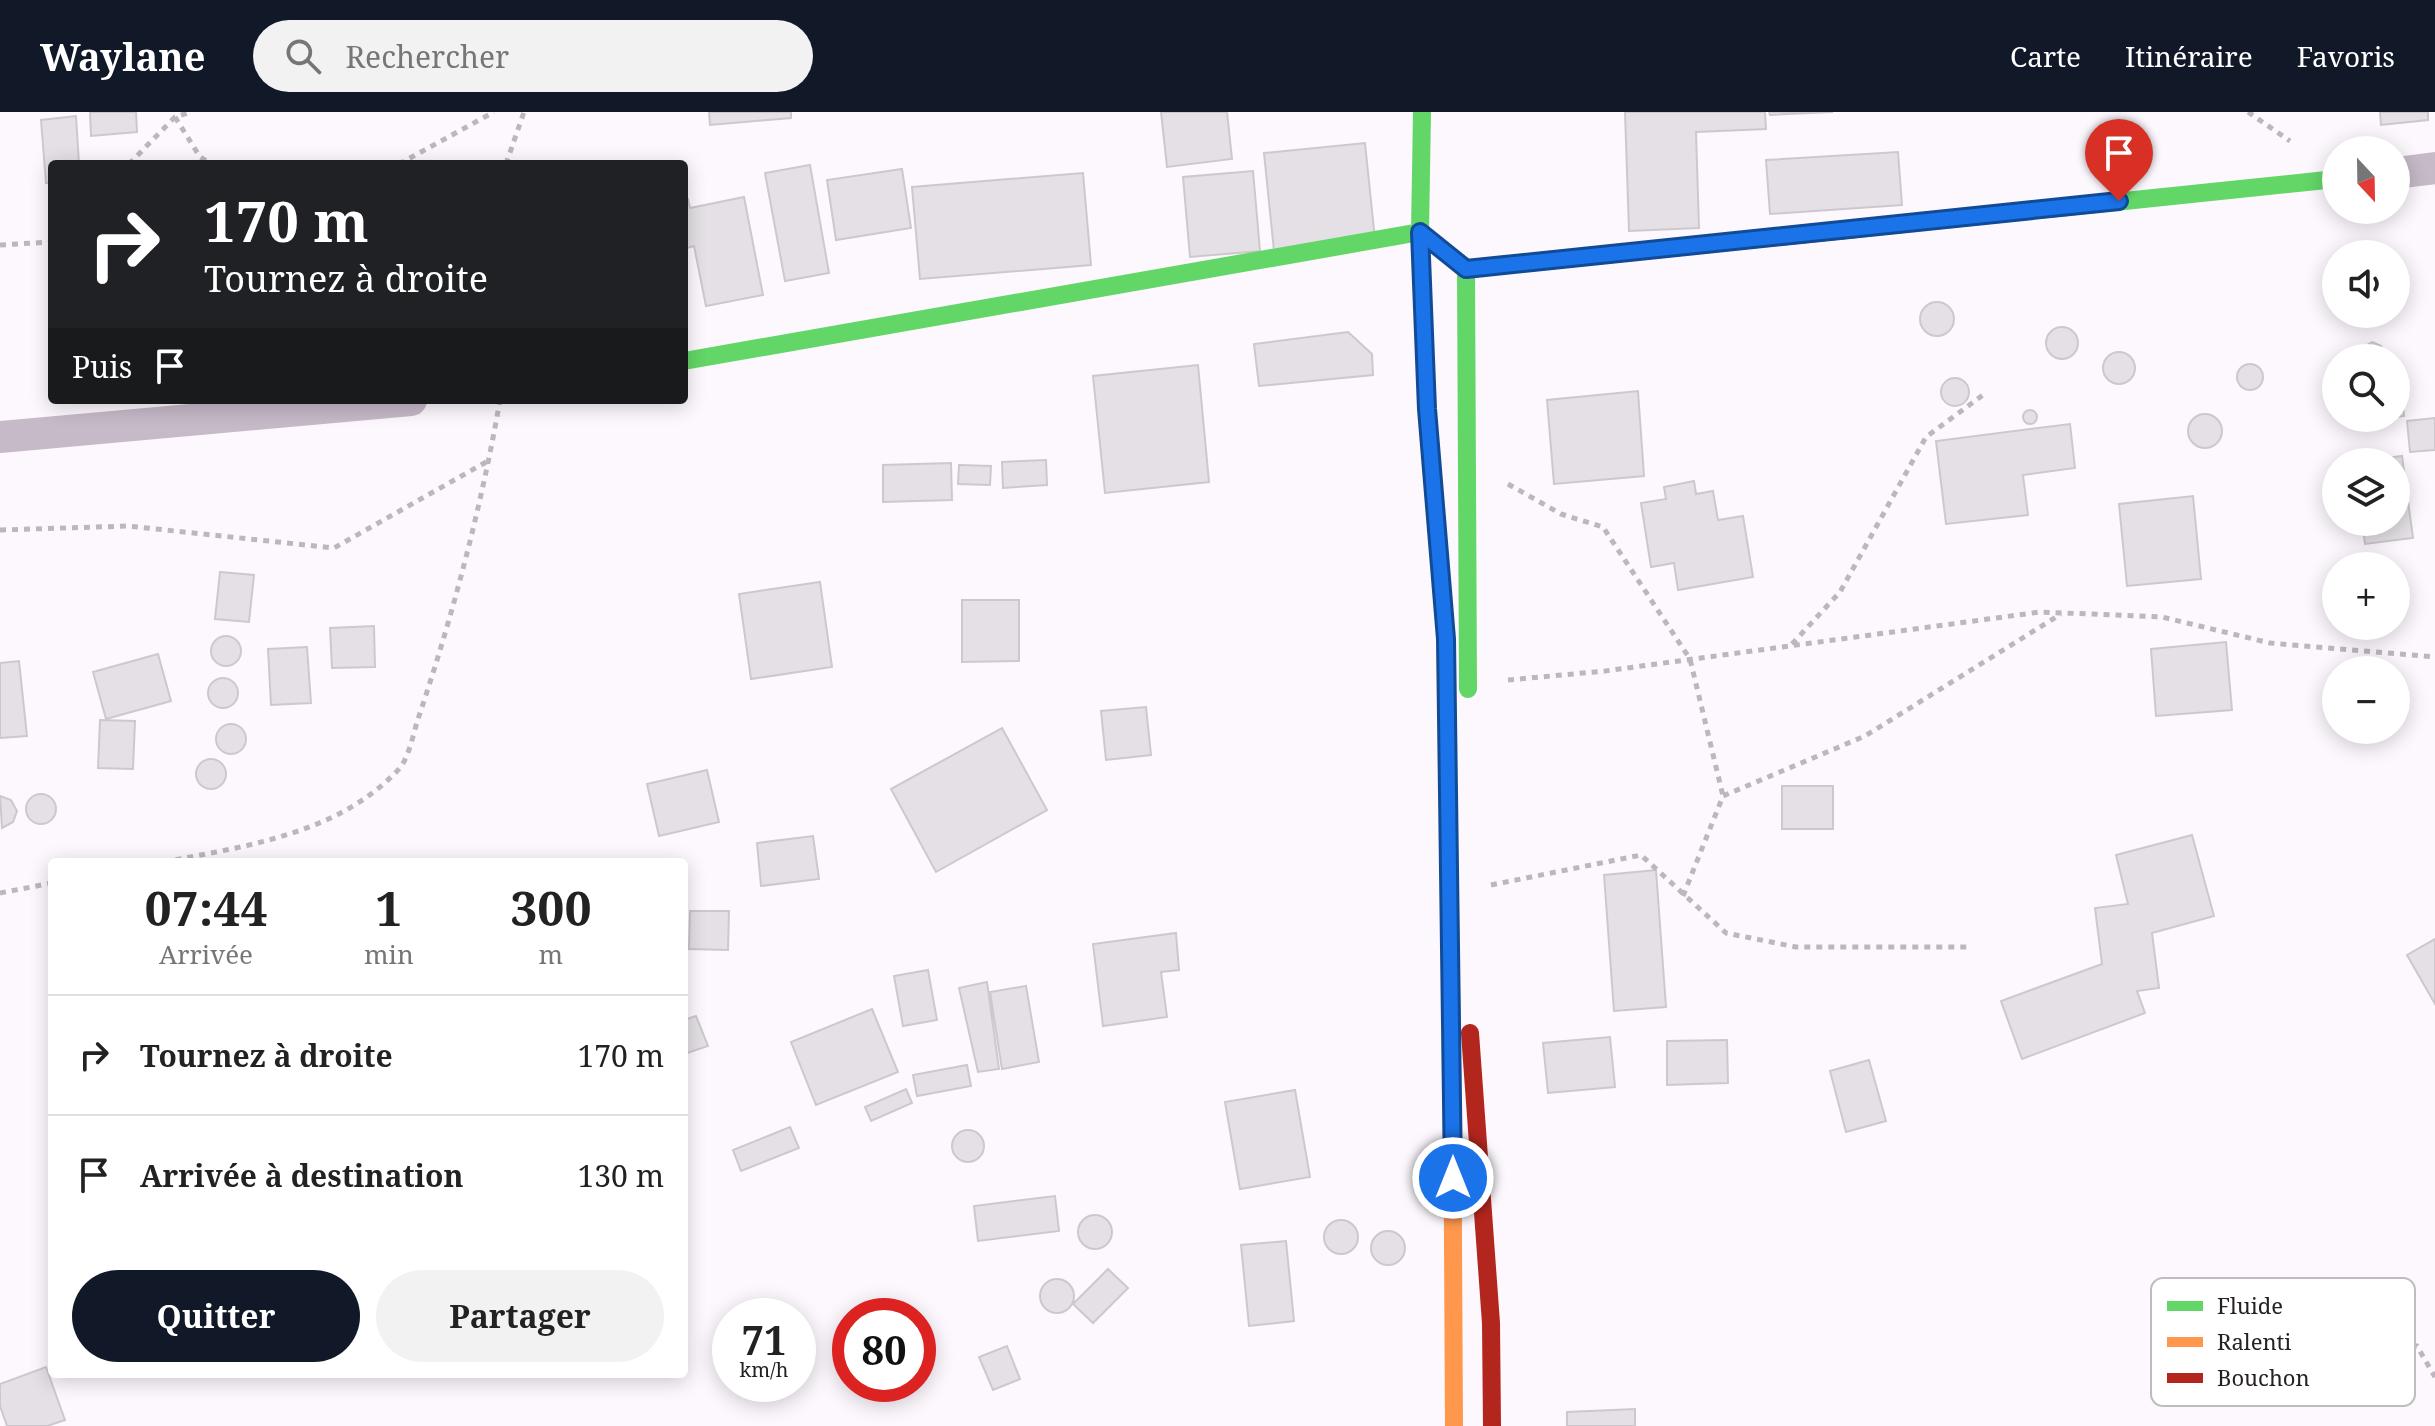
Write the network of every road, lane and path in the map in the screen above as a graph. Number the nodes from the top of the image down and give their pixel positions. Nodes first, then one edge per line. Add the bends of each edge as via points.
1 (191, 112) edge
2 (494, 112) edge
3 (524, 112) edge
4 (1422, 112) edge
5 (175, 117) junction
6 (133, 160) edge
7 (205, 160) edge
8 (406, 160) edge
9 (507, 160) edge
10 (2435, 168) edge
11 (2410, 171) edge
12 (2322, 180) edge
13 (1420, 232) junction
14 (48, 242) edge
15 (0, 245) edge
16 (1466, 269) junction
17 (688, 360) edge
18 (1983, 395) dead end
19 (367, 404) edge
20 (499, 404) edge
21 (0, 437) edge
22 (1465, 459) junction
23 (489, 461) junction
24 (0, 530) edge
25 (2062, 613) junction
26 (1792, 644) junction
27 (2435, 657) edge
28 (1690, 659) junction
29 (1468, 684) junction
30 (1723, 796) junction
31 (185, 858) edge
32 (48, 884) edge
33 (1459, 891) junction
34 (0, 893) edge
35 (1683, 896) junction
36 (1972, 947) dead end
37 (2415, 1346) edge
38 (2435, 1377) edge
39 (1454, 1426) edge
40 (1492, 1426) edge

1 - 5 path
2 - 8 path
3 - 9 path
4 - 13 main road
5 - 6 path
5 - 7 path
10 - 11 street
12 - 16 main road
13 - 16 main road
13 - 17 main road
13 - 39 main road via 1427,409 1446,639
14 - 15 path
16 - 22 main road
18 - 26 path via 1926,437 1840,592
19 - 21 street
20 - 23 path
22 - 28 path via 1561,514 1603,527
22 - 29 main road
23 - 24 path via 334,548 128,526
23 - 31 path via 430,683 401,768 358,805 273,841
25 - 26 path
25 - 27 path via 2162,617 2270,643
25 - 30 path via 1865,736
26 - 28 path
28 - 29 path
28 - 30 path
29 - 33 main road
30 - 35 path
32 - 34 path
33 - 35 path via 1641,855
33 - 40 main road via 1491,1323
35 - 36 path via 1726,933 1796,947
37 - 38 path

